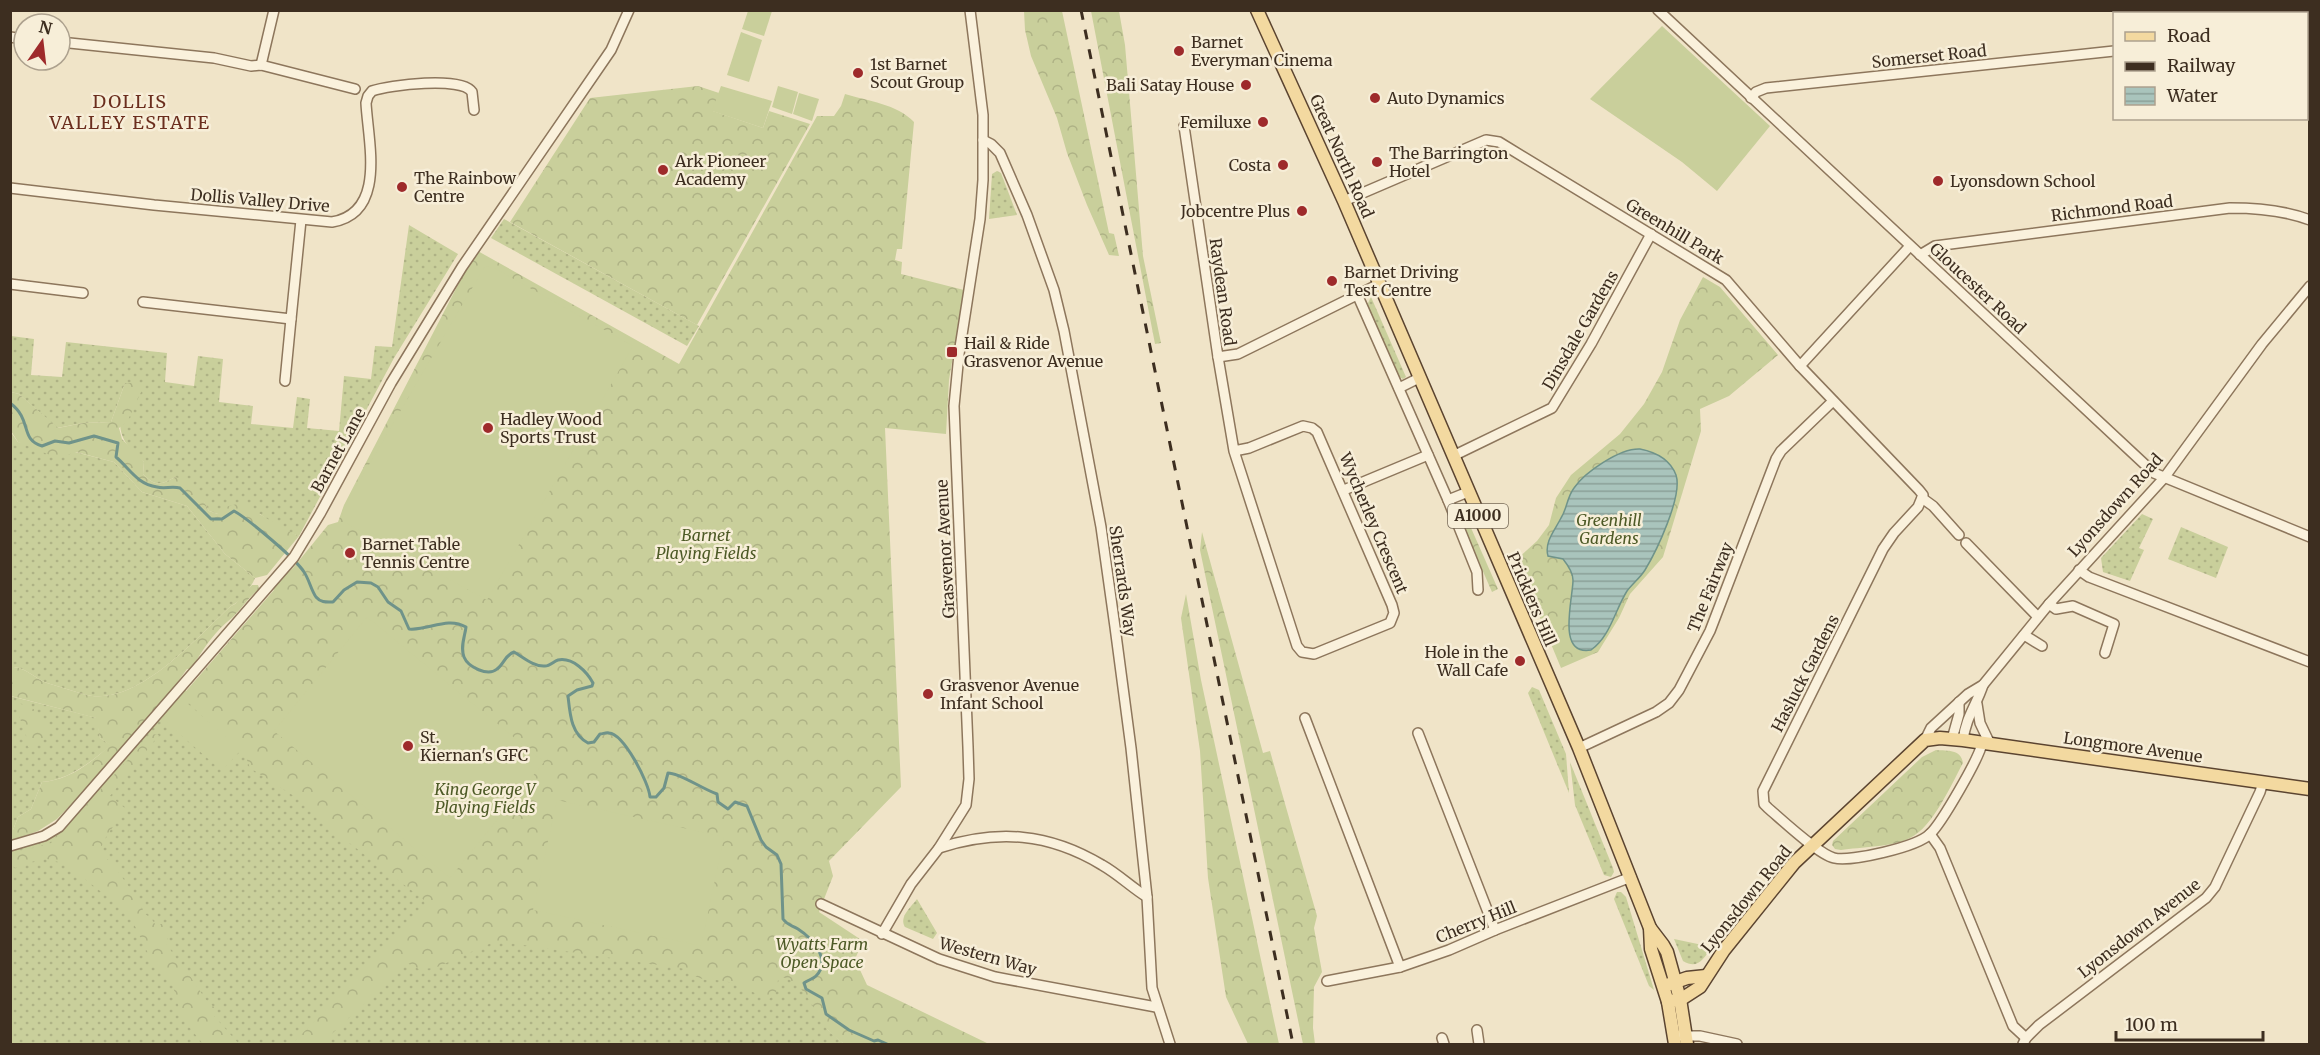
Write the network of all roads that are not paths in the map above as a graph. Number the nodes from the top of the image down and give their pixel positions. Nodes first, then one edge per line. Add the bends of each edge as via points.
1 (274, 10) edge
2 (629, 10) edge
3 (970, 10) edge
4 (1658, 10) edge
5 (1260, 12) edge
6 (72, 43) edge
7 (2113, 51) edge
8 (261, 65) junction
9 (355, 89) dead end
10 (1751, 98) junction
11 (474, 110) dead end
12 (1184, 126) dead end
13 (983, 140) junction
14 (10, 188) edge
15 (1344, 201) junction
16 (301, 220) junction
17 (2310, 220) edge
18 (1651, 234) junction
19 (1910, 246) junction
20 (1920, 255) junction
21 (10, 284) edge
22 (1379, 284) junction
23 (2310, 286) edge
24 (83, 293) dead end
25 (1357, 294) junction
26 (143, 302) dead end
27 (291, 319) junction
28 (1218, 357) junction
29 (1800, 366) junction
30 (1419, 378) junction
31 (285, 381) dead end
32 (1399, 388) junction
33 (1833, 400) junction
34 (1234, 451) junction
35 (1428, 455) junction
36 (1453, 456) junction
37 (2164, 478) junction
38 (1344, 490) junction
39 (1468, 492) junction
40 (1448, 500) junction
41 (1920, 503) junction
42 (2310, 537) edge
43 (2079, 570) junction
44 (1478, 590) dead end
45 (2049, 604) junction
46 (2038, 617) junction
47 (2024, 635) junction
48 (2042, 646) dead end
49 (2105, 653) dead end
50 (2310, 662) edge
51 (1983, 685) junction
52 (1959, 702) junction
53 (1977, 704) junction
54 (1305, 718) dead end
55 (1418, 733) dead end
56 (1925, 740) junction
57 (1958, 740) junction
58 (1986, 744) junction
59 (1579, 748) junction
60 (2263, 782) junction
61 (2310, 789) edge
62 (1930, 834) junction
63 (1812, 844) junction
64 (10, 846) edge
65 (939, 848) junction
66 (1631, 877) junction
67 (1146, 897) junction
68 (820, 904) dead end
69 (1496, 930) junction
70 (882, 934) junction
71 (1400, 967) junction
72 (1706, 976) junction
73 (1328, 981) dead end
74 (1669, 985) junction
75 (1674, 1000) junction
76 (1156, 1007) junction
77 (1477, 1030) dead end
78 (1681, 1040) edge
79 (2024, 1041) edge
80 (1170, 1044) edge
81 (1479, 1044) edge
82 (1737, 1044) edge

1 - 8 street
2 - 64 street, Barnet Lane via 611,50 462,267 391,383 294,557 59,827
3 - 13 street, Grasvenor Avenue
4 - 10 street, Gloucester Road
5 - 15 main road, Great North Road / A1000
6 - 8 street
7 - 10 street, Somerset Road via 1766,88
8 - 9 street
10 - 19 street, Gloucester Road
11 - 16 street, Dollis Valley Drive via 472,92 465,86 422,82 370,93 366,103 370,182 365,200 355,214 340,221
12 - 28 street, Raydean Road
13 - 65 street, Grasvenor Avenue via 980,219 958,354 954,406 968,800
13 - 67 street, Sherrards Way via 1000,153 1027,214 1064,331 1101,527 1131,748
14 - 16 street, Dollis Valley Drive
15 - 18 street, Greenhill Park via 1492,139
15 - 22 main road, Great North Road / A1000
16 - 27 street
17 - 20 street, Richmond Road via 2274,210 2230,208 1935,246
18 - 29 street, Greenhill Park via 1726,280
18 - 36 street, Dinsdale Gardens via 1552,408
19 - 20 street, Gloucester Road
19 - 29 street
20 - 37 street, Gloucester Road via 2122,444
21 - 24 street
22 - 25 street, Raydean Road
22 - 30 main road, Pricklers Hill / A1000
23 - 37 street, Lyonsdown Road via 2262,344
25 - 28 street, Raydean Road via 1238,354
25 - 32 street
26 - 27 street
27 - 31 street
28 - 34 street
29 - 33 street, Greenhill Park
30 - 32 street
30 - 36 main road, Pricklers Hill / A1000
32 - 35 street
33 - 41 street, Greenhill Park via 1919,490
33 - 59 street, The Fairway via 1776,459 1710,631 1679,690 1656,712
34 - 38 street, Wycherley Crescent via 1309,427 1320,436
34 - 38 street, Wycherley Crescent via 1295,642 1302,652 1314,654 1386,626 1394,617
35 - 38 street
35 - 40 street
36 - 39 main road, Pricklers Hill / A1000
37 - 42 street, Gloucester Road
37 - 43 street, Lyonsdown Road
39 - 40 street
39 - 59 main road, Pricklers Hill / A1000
40 - 44 street via 1477,572
41 - 46 street, Greenhill Park via 1933,506
41 - 63 street, Hasluck Gardens via 1883,549 1763,791 1764,804
43 - 45 street, Lyonsdown Road
43 - 50 street via 2089,578
45 - 46 street, Lyonsdown Road
45 - 49 street via 2056,609 2073,606 2114,624
46 - 47 street, Lyonsdown Road
47 - 48 street
47 - 51 street, Lyonsdown Road
51 - 52 street, Lyonsdown Road
51 - 53 street, Lyonsdown Road
52 - 56 street, Lyonsdown Road via 1931,728
52 - 57 street
53 - 57 street, Lyonsdown Road
53 - 58 street
54 - 71 street
55 - 69 street
56 - 57 main road
56 - 63 main road, Lyonsdown Road
57 - 58 main road, Longmore Avenue
58 - 60 main road, Longmore Avenue
58 - 62 street, Lyonsdown Road
59 - 66 main road, Pricklers Hill / A1000
60 - 61 main road, Longmore Avenue
60 - 79 street, Lyonsdown Avenue via 2215,887 2206,898 2039,1025
62 - 63 street, Lyonsdown Road via 1902,849 1835,858
62 - 79 street via 1940,848 2013,1026
63 - 72 main road, Lyonsdown Road
65 - 67 street via 993,836 1046,841 1103,865
65 - 70 street, Grasvenor Avenue via 911,884
66 - 69 street, Cherry Hill
66 - 74 main road, Pricklers Hill / A1000 via 1650,928 1651,949
67 - 76 street, Sherrards Way
68 - 70 street, Western Way
69 - 71 street, Cherry Hill
70 - 76 street, Western Way via 939,959 995,977
71 - 73 street, Cherry Hill
72 - 74 main road, Lyonsdown Road via 1693,976
72 - 75 main road, Lyonsdown Road via 1700,987
74 - 75 main road, A1000
75 - 78 main road, A1000
76 - 80 street, Sherrards Way
77 - 81 street
78 - 82 street via 1700,1036

